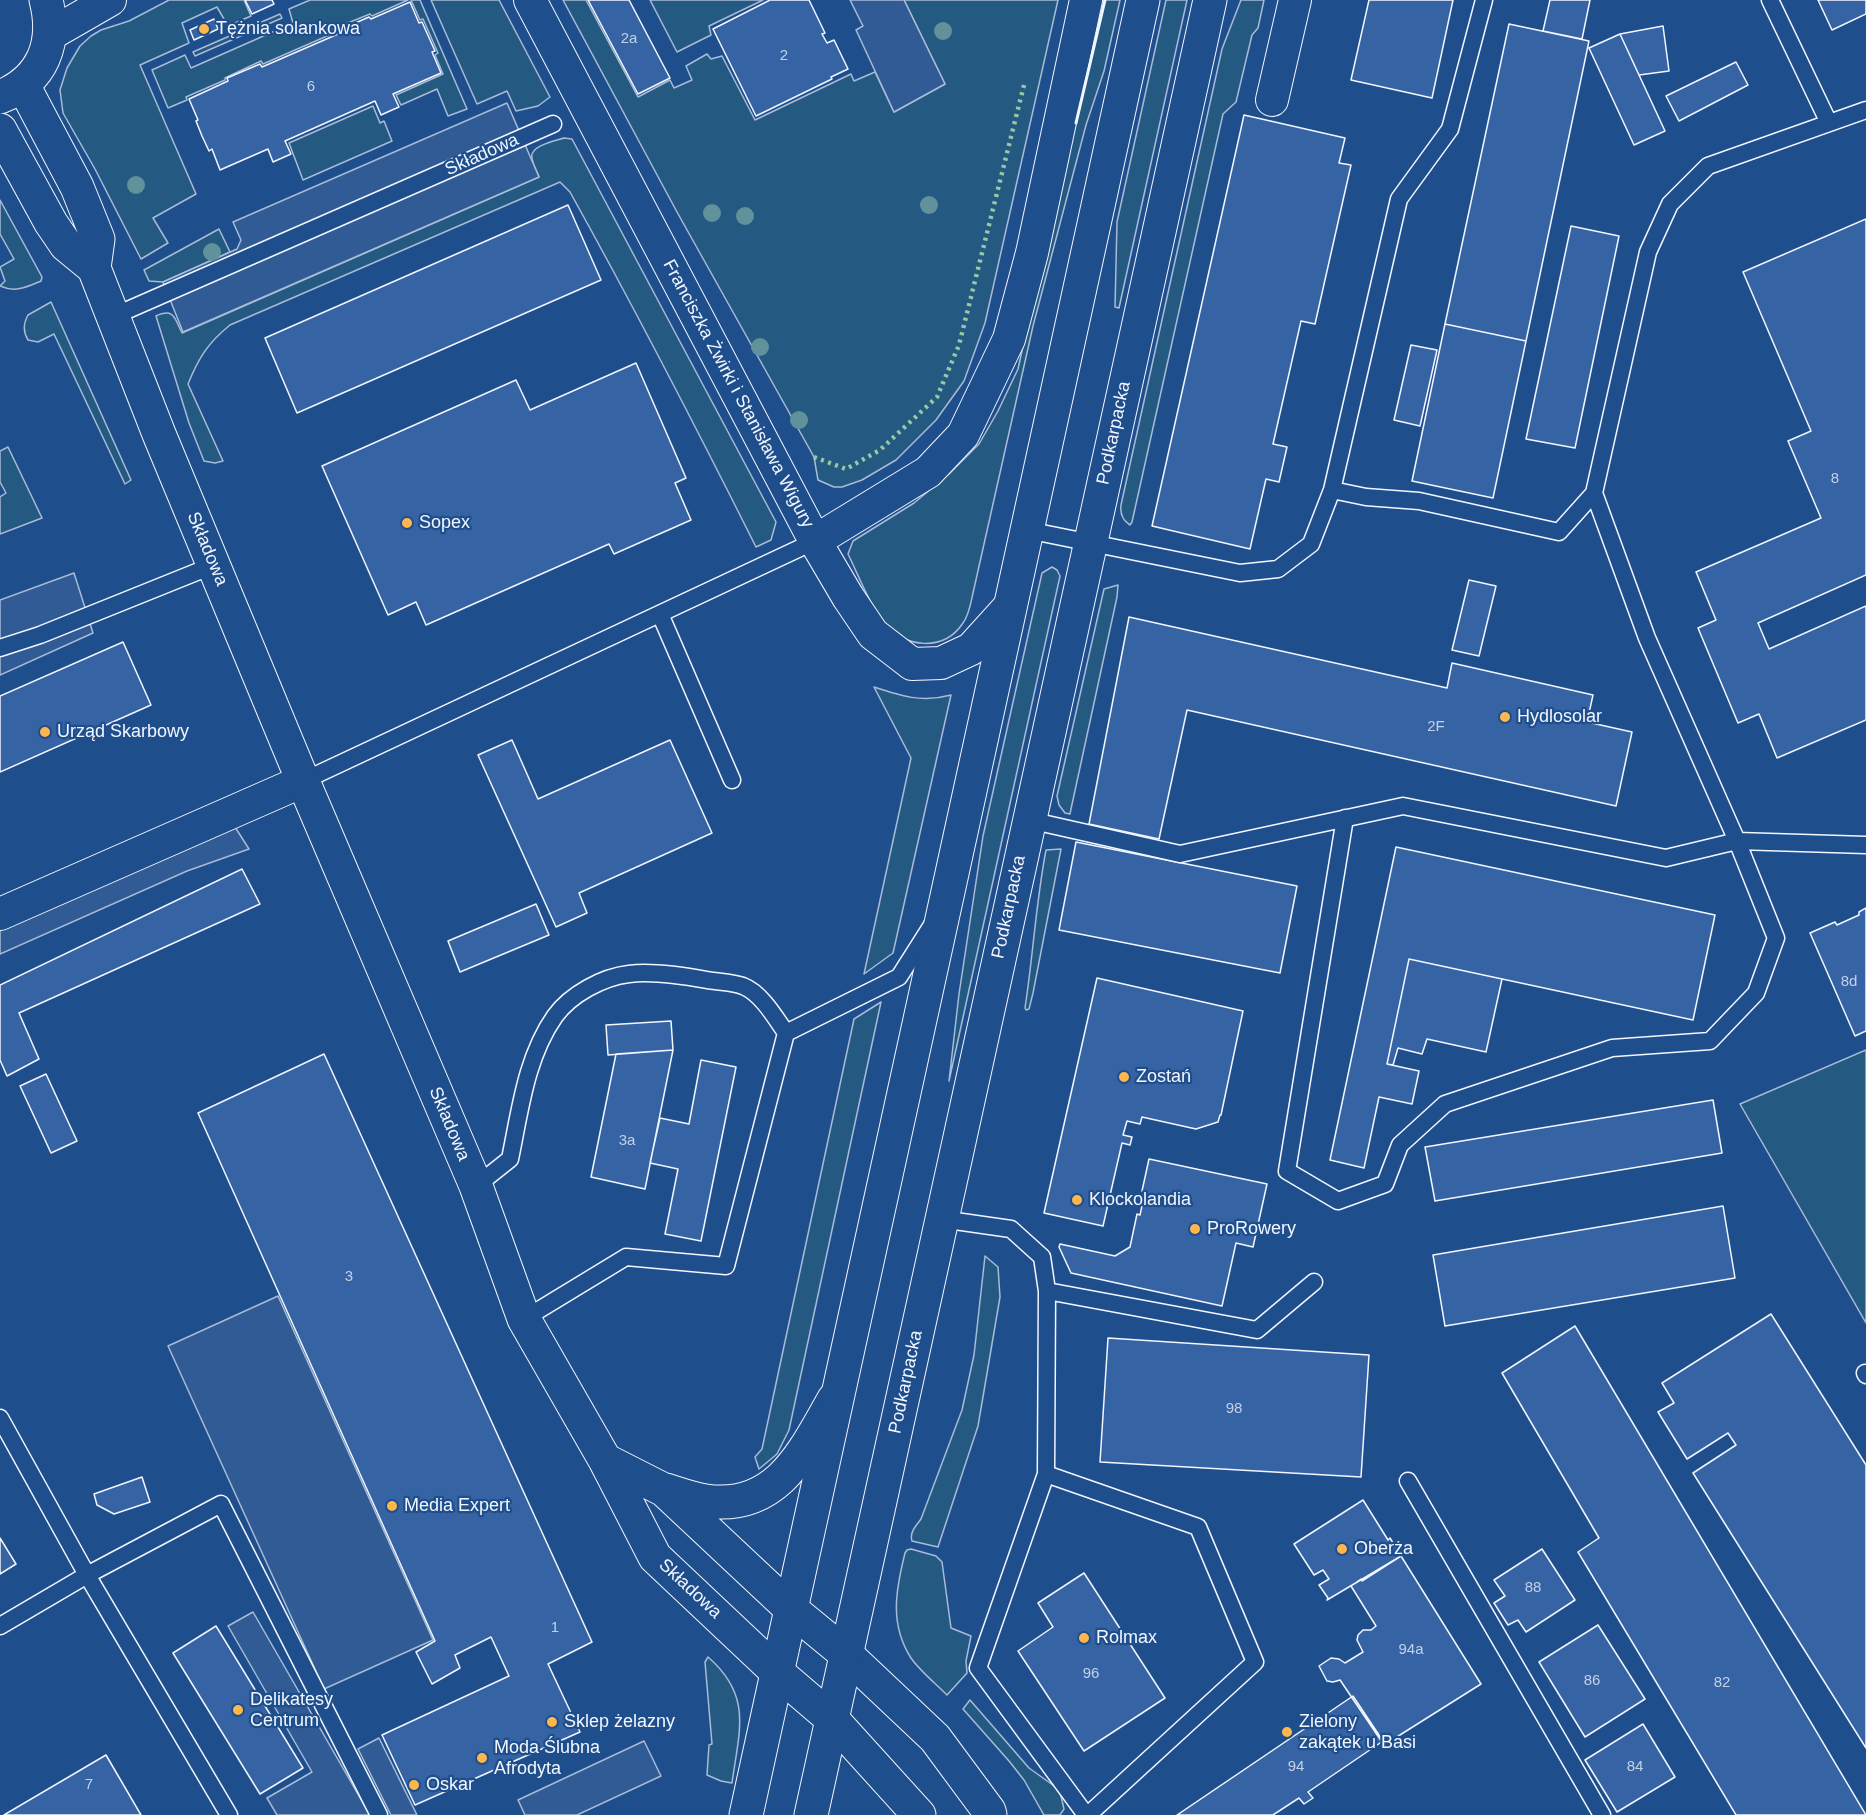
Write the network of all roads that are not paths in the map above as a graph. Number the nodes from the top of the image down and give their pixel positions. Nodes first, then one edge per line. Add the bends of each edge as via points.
1 (46, 0) edge
2 (110, 0) edge
3 (530, 0) edge
4 (1086, 0) edge
5 (1143, 0) edge
6 (1210, 0) edge
7 (1295, 0) edge
8 (1484, 0) edge
9 (1770, 0) edge
10 (51, 34) junction
11 (12, 91) edge
12 (1272, 100) dead end
13 (1866, 110) edge
14 (1829, 123) junction
15 (553, 124) dead end
16 (0, 130) edge
17 (94, 268) junction
18 (114, 316) junction
19 (1332, 490) junction
20 (1594, 493) junction
21 (1027, 530) junction
22 (816, 541) junction
23 (1089, 543) junction
24 (214, 565) junction
25 (1010, 606) junction
26 (660, 614) junction
27 (0, 648) edge
28 (732, 780) dead end
29 (303, 781) junction
30 (1345, 818) junction
31 (1029, 820) junction
32 (1737, 841) junction
33 (1866, 845) edge
34 (946, 902) junction
35 (0, 914) edge
36 (786, 1033) junction
37 (476, 1186) junction
38 (941, 1219) junction
39 (1314, 1282) dead end
40 (1047, 1290) junction
41 (524, 1319) junction
42 (840, 1389) junction
43 (0, 1418) edge
44 (605, 1460) junction
45 (1047, 1474) junction
46 (1408, 1481) dead end
47 (664, 1490) junction
48 (87, 1575) junction
49 (791, 1609) junction
50 (0, 1626) edge
51 (847, 1655) junction
52 (777, 1672) junction
53 (832, 1719) junction
54 (229, 1815) edge
55 (379, 1815) edge
56 (746, 1815) edge
57 (811, 1815) edge
58 (919, 1815) edge
59 (990, 1815) edge
60 (1087, 1815) edge
61 (1602, 1815) edge

1 - 10 main road
2 - 10 street
3 - 22 street, Franciszka Żwirki i Stanisława Wigury
4 - 22 street via 1032,253 1009,339 963,435 928,471
5 - 21 main road
6 - 23 main road, Podkarpacka
7 - 12 street
8 - 19 lane via 1450,129 1399,199
9 - 14 lane
10 - 11 main road via 37,70
11 - 17 main road via 77,187 98,238
13 - 14 lane
14 - 20 lane via 1708,166 1670,204 1648,252
15 - 18 lane, Składowa
16 - 17 main road, Składowa via 51,224 66,245
17 - 18 main road, Składowa
18 - 24 main road, Składowa
19 - 20 lane via 1419,501 1559,532
19 - 23 lane via 1311,544 1278,569 1240,573
20 - 32 lane via 1647,638
21 - 23 lane
21 - 25 main road
22 - 25 street, Franciszka Żwirki i Stanisława Wigury via 873,634 912,664 941,663 971,649
22 - 26 lane
23 - 31 main road, Podkarpacka
24 - 27 lane
24 - 29 main road, Składowa
25 - 34 main road
26 - 28 lane
26 - 29 lane
29 - 35 street
29 - 37 main road, Składowa
30 - 31 lane via 1180,854
30 - 32 lane via 1403,806 1666,858
30 - 32 lane via 1287,1171 1338,1201 1385,1184 1400,1145 1445,1104 1611,1048 1710,1041 1755,993 1776,938
31 - 38 main road, Podkarpacka
32 - 33 lane
34 - 36 lane via 899,977
34 - 42 main road
36 - 37 lane via 768,1006 744,986 688,977 630,974 590,988 571,999 555,1016 525,1084 510,1159
36 - 41 lane via 726,1266 626,1257
37 - 41 main road, Składowa
38 - 40 lane via 1011,1229 1042,1257
38 - 51 main road, Podkarpacka
39 - 40 lane via 1257,1330
40 - 45 lane
41 - 44 main road, Składowa
42 - 47 main road via 801,1456 789,1472 765,1490 722,1502
42 - 49 main road
43 - 48 lane
44 - 47 main road
44 - 52 main road, Składowa via 655,1557
45 - 60 lane via 978,1668
45 - 60 lane via 1198,1527 1255,1662
46 - 61 lane
47 - 49 main road
48 - 50 lane
48 - 54 lane
48 - 55 lane via 221,1504
49 - 51 main road
49 - 52 main road
51 - 53 main road, Podkarpacka
51 - 59 main road via 935,1738
52 - 53 main road, Składowa
52 - 56 main road
53 - 57 main road, Podkarpacka
53 - 58 main road, Składowa

